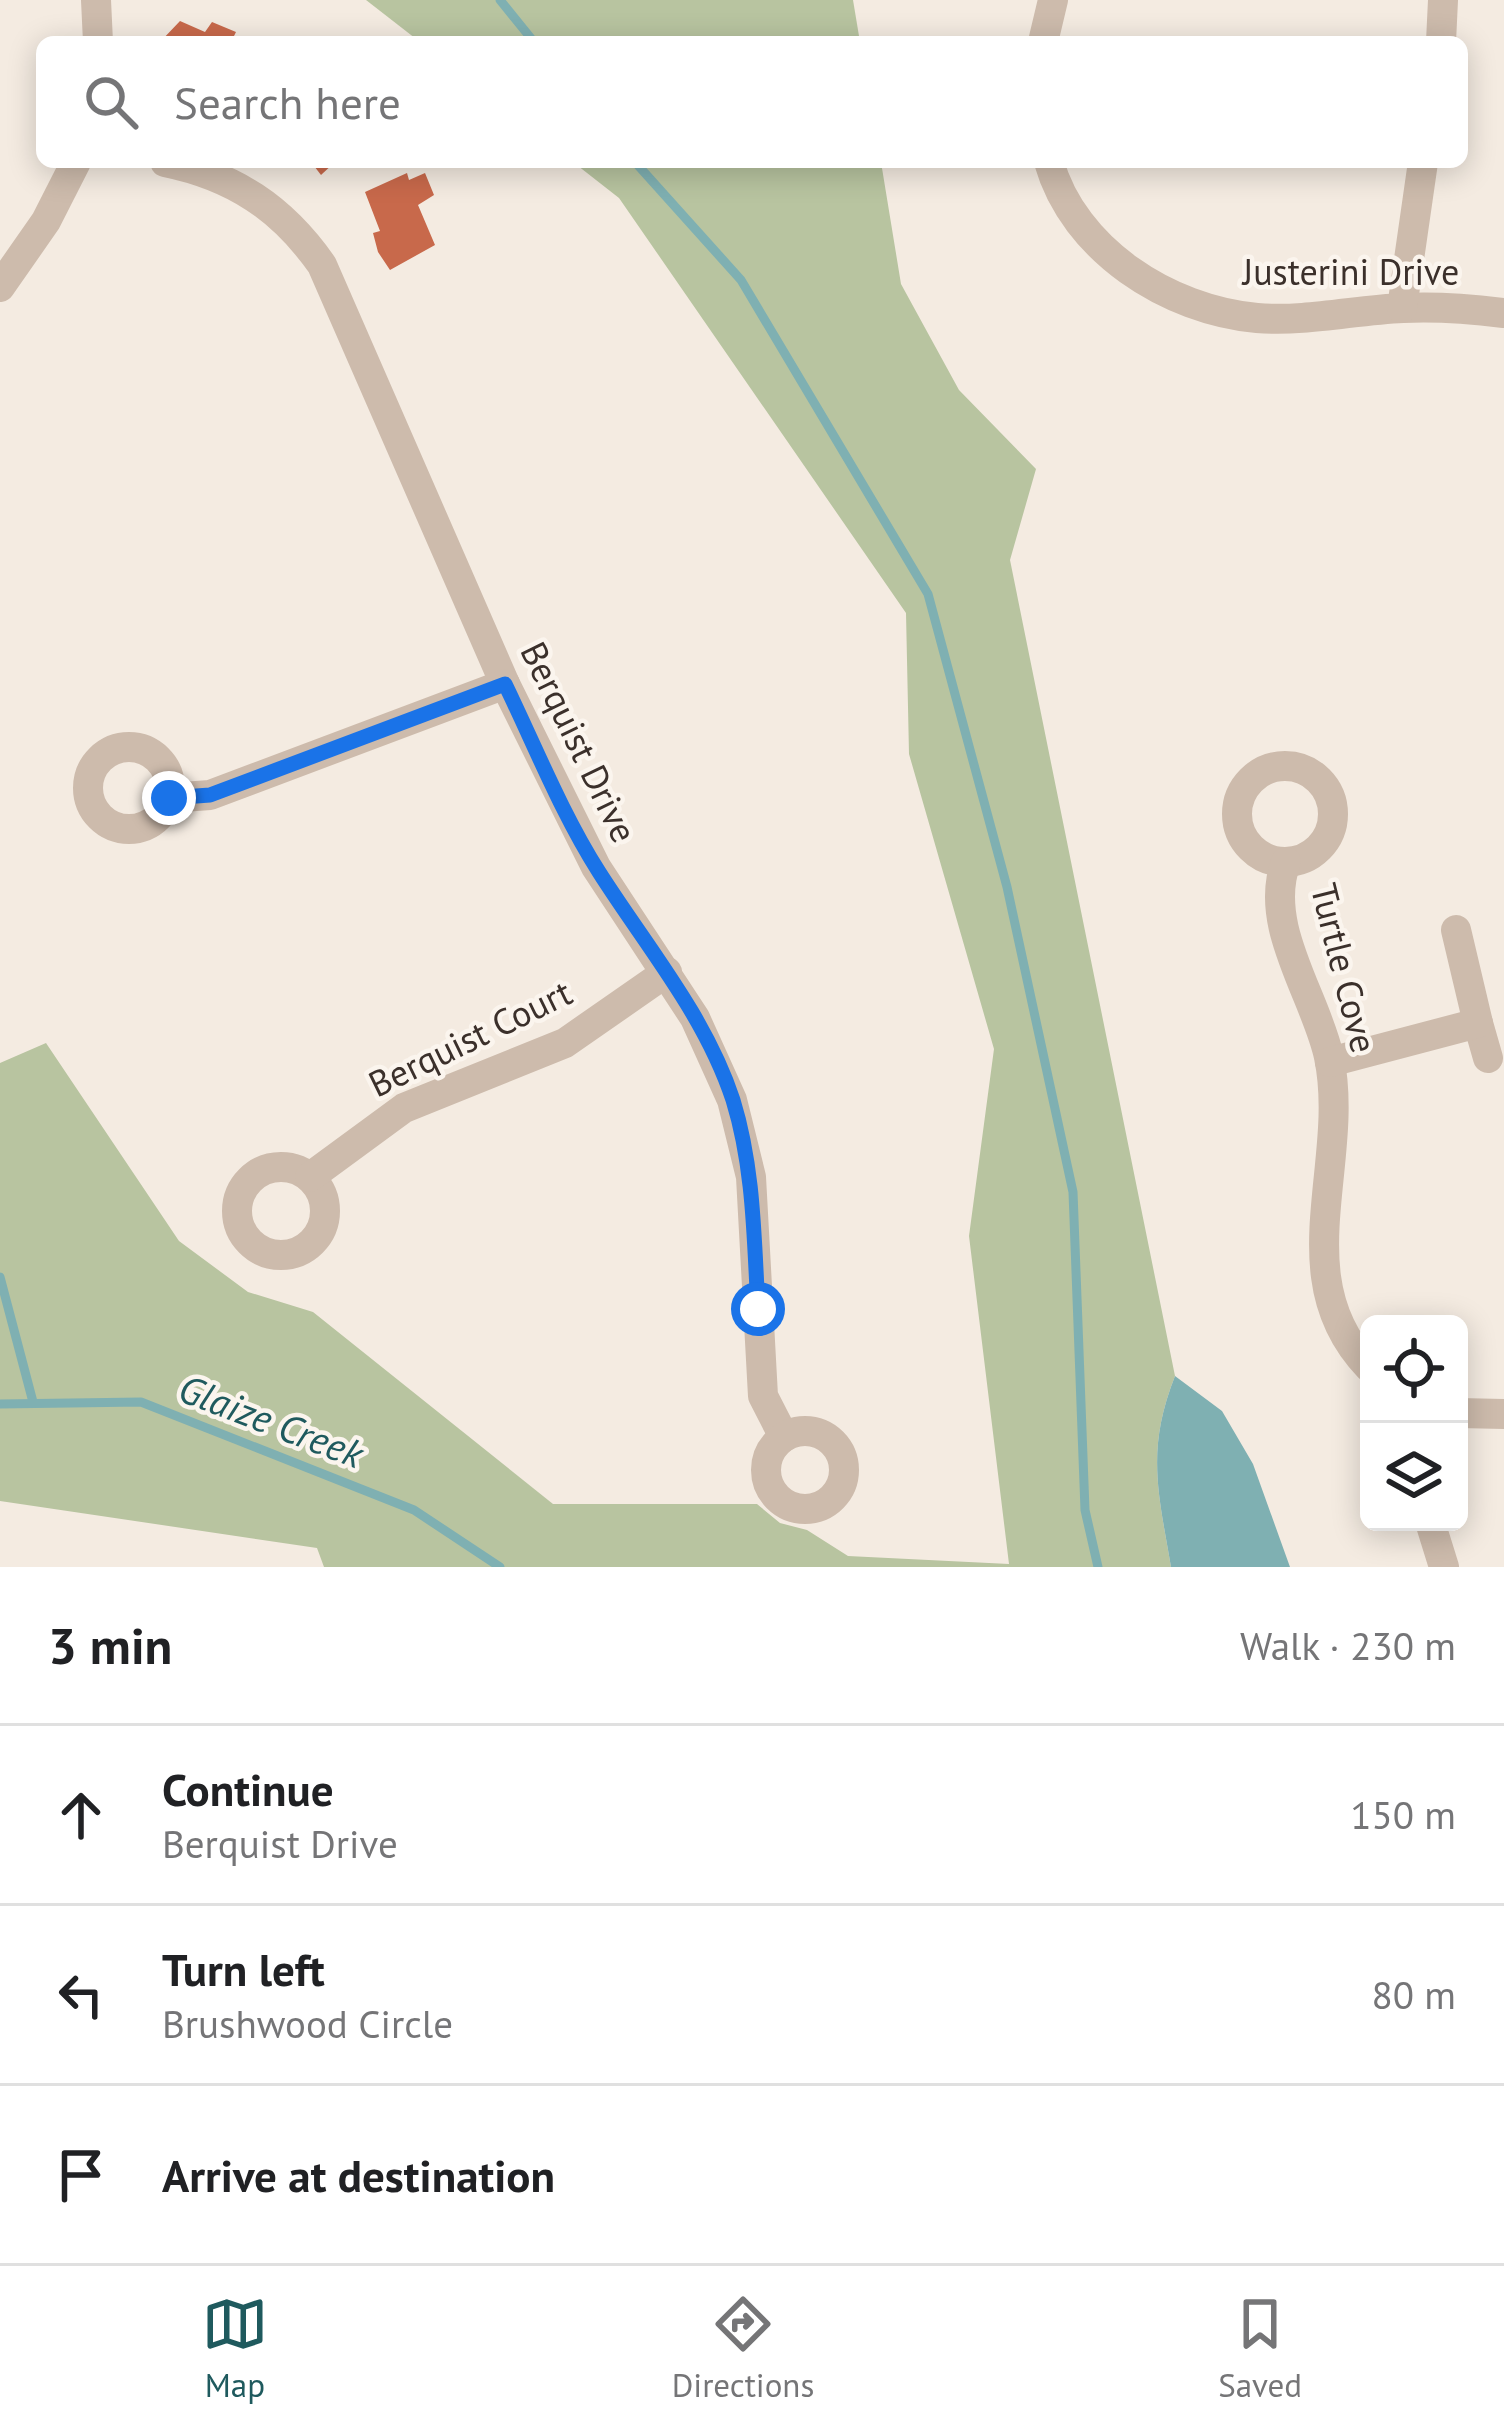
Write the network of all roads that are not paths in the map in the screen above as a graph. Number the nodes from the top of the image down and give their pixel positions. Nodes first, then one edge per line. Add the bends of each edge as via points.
1 (96, 0) edge
2 (1053, 0) edge
3 (1443, 0) edge
4 (98, 36) edge
5 (1044, 36) edge
6 (1441, 36) edge
7 (73, 168) edge
8 (187, 168) edge
9 (1051, 168) edge
10 (1422, 168) edge
11 (0, 287) edge
12 (1402, 308) junction
13 (1504, 313) edge
14 (505, 684) junction
15 (169, 798) dead end
16 (1286, 862) dead end
17 (1456, 930) dead end
18 (667, 972) junction
19 (1478, 1023) junction
20 (1488, 1058) dead end
21 (1330, 1062) junction
22 (310, 1178) dead end
23 (1360, 1354) edge
24 (1468, 1413) edge
25 (1504, 1414) edge
26 (784, 1437) dead end
27 (1433, 1531) edge
28 (1444, 1567) edge

1 - 4 street
2 - 5 street
3 - 6 street
7 - 11 street
8 - 14 street, Berquist Drive via 248,191 281,214 322,265
9 - 12 street, Justerini Drive via 1091,239 1137,276 1205,308 1257,318
10 - 12 street
12 - 13 street, Justerini Drive
14 - 15 street via 210,795
14 - 18 street, Berquist Drive via 596,867
16 - 21 street, Turtle Cove via 1278,884 1283,916
17 - 19 street
18 - 22 street, Berquist Court via 565,1043 404,1108
18 - 26 street, Berquist Drive via 733,1100 751,1178 763,1396
19 - 20 street
19 - 21 street
21 - 23 street, Turtle Cove via 1337,1116 1320,1249 1336,1318
24 - 25 street
27 - 28 street

